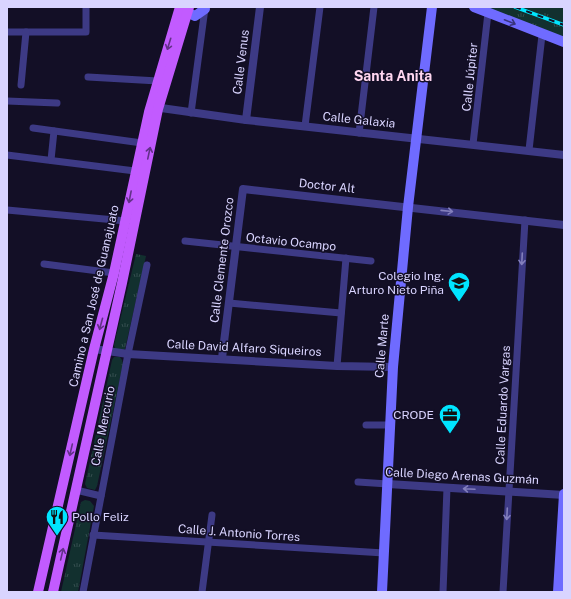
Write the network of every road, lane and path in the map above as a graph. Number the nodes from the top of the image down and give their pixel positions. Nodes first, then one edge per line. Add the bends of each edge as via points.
1 (86, 7) edge
2 (260, 7) edge
3 (320, 7) edge
4 (374, 7) edge
5 (432, 7) edge
6 (474, 7) edge
7 (205, 8) edge
8 (184, 9) edge
9 (488, 13) junction
10 (7, 32) edge
11 (26, 32) junction
12 (542, 34) junction
13 (564, 42) edge
14 (88, 77) dead end
15 (158, 81) junction
16 (21, 86) dead end
17 (7, 101) edge
18 (57, 103) dead end
19 (155, 108) junction
20 (191, 113) junction
21 (246, 120) junction
22 (305, 126) junction
23 (33, 128) dead end
24 (54, 131) junction
25 (359, 133) junction
26 (416, 139) junction
27 (142, 143) junction
28 (473, 144) junction
29 (529, 150) junction
30 (7, 155) edge
31 (564, 155) edge
32 (51, 160) junction
33 (135, 171) junction
34 (243, 189) joint
35 (408, 207) junction
36 (7, 210) edge
37 (525, 220) junction
38 (126, 221) junction
39 (564, 225) edge
40 (185, 241) dead end
41 (236, 247) junction
42 (346, 258) junction
43 (371, 260) dead end
44 (44, 264) dead end
45 (147, 265) dead end
46 (114, 273) junction
47 (122, 283) junction
48 (229, 304) junction
49 (341, 313) junction
50 (94, 349) junction
51 (108, 350) junction
52 (128, 354) junction
53 (222, 358) junction
54 (336, 366) junction
55 (393, 367) junction
56 (390, 425) junction
57 (366, 426) dead end
58 (358, 482) dead end
59 (388, 484) junction
60 (447, 488) junction
61 (76, 490) junction
62 (509, 491) junction
63 (564, 494) edge
64 (101, 496) junction
65 (212, 515) dead end
66 (93, 535) junction
67 (209, 542) junction
68 (384, 553) junction
69 (38, 592) edge
70 (53, 592) edge
71 (83, 592) edge
72 (202, 592) edge
73 (382, 592) edge
74 (443, 592) edge
75 (503, 592) edge
76 (558, 592) edge

1 - 11 street via 86,32
2 - 21 street, Calle Venus
3 - 22 street
4 - 25 street
5 - 26 main road, Calle Marte
6 - 9 main road
7 - 8 main road via 195,16
7 - 20 street
8 -> 15 main road, Camino a San José de Guanajuato
8 - 19 main road, Camino a San José de Guanajuato
9 -> 12 main road
9 - 28 street, Calle Júpiter
10 - 11 street
11 - 16 street
12 - 13 main road
12 - 29 street
14 - 15 street
15 - 19 main road, Camino a San José de Guanajuato
17 - 18 street
19 - 20 street, Calle Galaxia
19 - 27 main road, Camino a San José de Guanajuato
47 -> 19 main road, Camino a San José de Guanajuato
20 - 21 street, Calle Galaxia
21 - 22 street, Calle Galaxia
22 - 25 street, Calle Galaxia
23 - 24 street
24 - 27 street
24 - 32 street
25 - 26 street, Calle Galaxia
26 - 28 street, Calle Galaxia
26 - 35 main road, Calle Marte
27 - 33 main road, Camino a San José de Guanajuato
28 - 29 street, Calle Galaxia
29 - 31 street, Calle Galaxia
30 - 32 street
32 - 33 street
33 -> 38 main road, Camino a San José de Guanajuato
34 - 35 street, Doctor Alt
34 - 41 street, Calle Clemente Orozco
35 -> 37 street, Doctor Alt
35 - 55 main road, Calle Marte
36 - 38 street
37 - 39 street, Doctor Alt
37 -> 62 street, Calle Eduardo Vargas
38 - 46 main road, Camino a San José de Guanajuato
38 - 47 main road via 129,222 131,229 121,275
40 - 41 street, Octavio Ocampo
41 - 42 street, Octavio Ocampo
41 - 48 street, Calle Clemente Orozco
42 - 43 street, Octavio Ocampo
42 - 49 street
44 - 46 street
45 - 52 street, Calle Mercurio
46 -> 50 main road, Camino a San José de Guanajuato
47 - 51 main road, Camino a San José de Guanajuato
48 - 49 street
48 - 53 street, Calle Clemente Orozco
49 - 54 street
50 - 51 street, Calle David Alfaro Siqueiros
50 -> 69 main road, Camino a San José de Guanajuato
51 - 52 street, Calle David Alfaro Siqueiros
51 - 61 main road, Camino a San José de Guanajuato
52 - 53 street, Calle David Alfaro Siqueiros
52 - 64 street, Calle Mercurio
53 - 54 street, Calle David Alfaro Siqueiros
54 - 55 street, Calle David Alfaro Siqueiros
55 - 56 main road, Calle Marte
56 - 57 street
56 - 59 main road, Calle Marte
58 - 59 street, Calle Diego Arenas Guzmán
59 - 60 street, Calle Diego Arenas Guzmán
59 - 68 main road, Calle Marte
62 -> 60 street, Calle Diego Arenas Guzmán
60 - 74 street
61 - 64 street
70 -> 61 main road, Camino a San José de Guanajuato
62 - 63 street, Calle Diego Arenas Guzmán
62 -> 75 street, Calle Eduardo Vargas
63 - 76 main road
64 - 66 street, Calle Mercurio
65 - 67 street
66 - 67 street, Calle J. Antonio Torres
66 - 71 street, Calle Mercurio
67 - 68 street, Calle J. Antonio Torres
67 - 72 street
68 - 73 main road, Calle Marte

